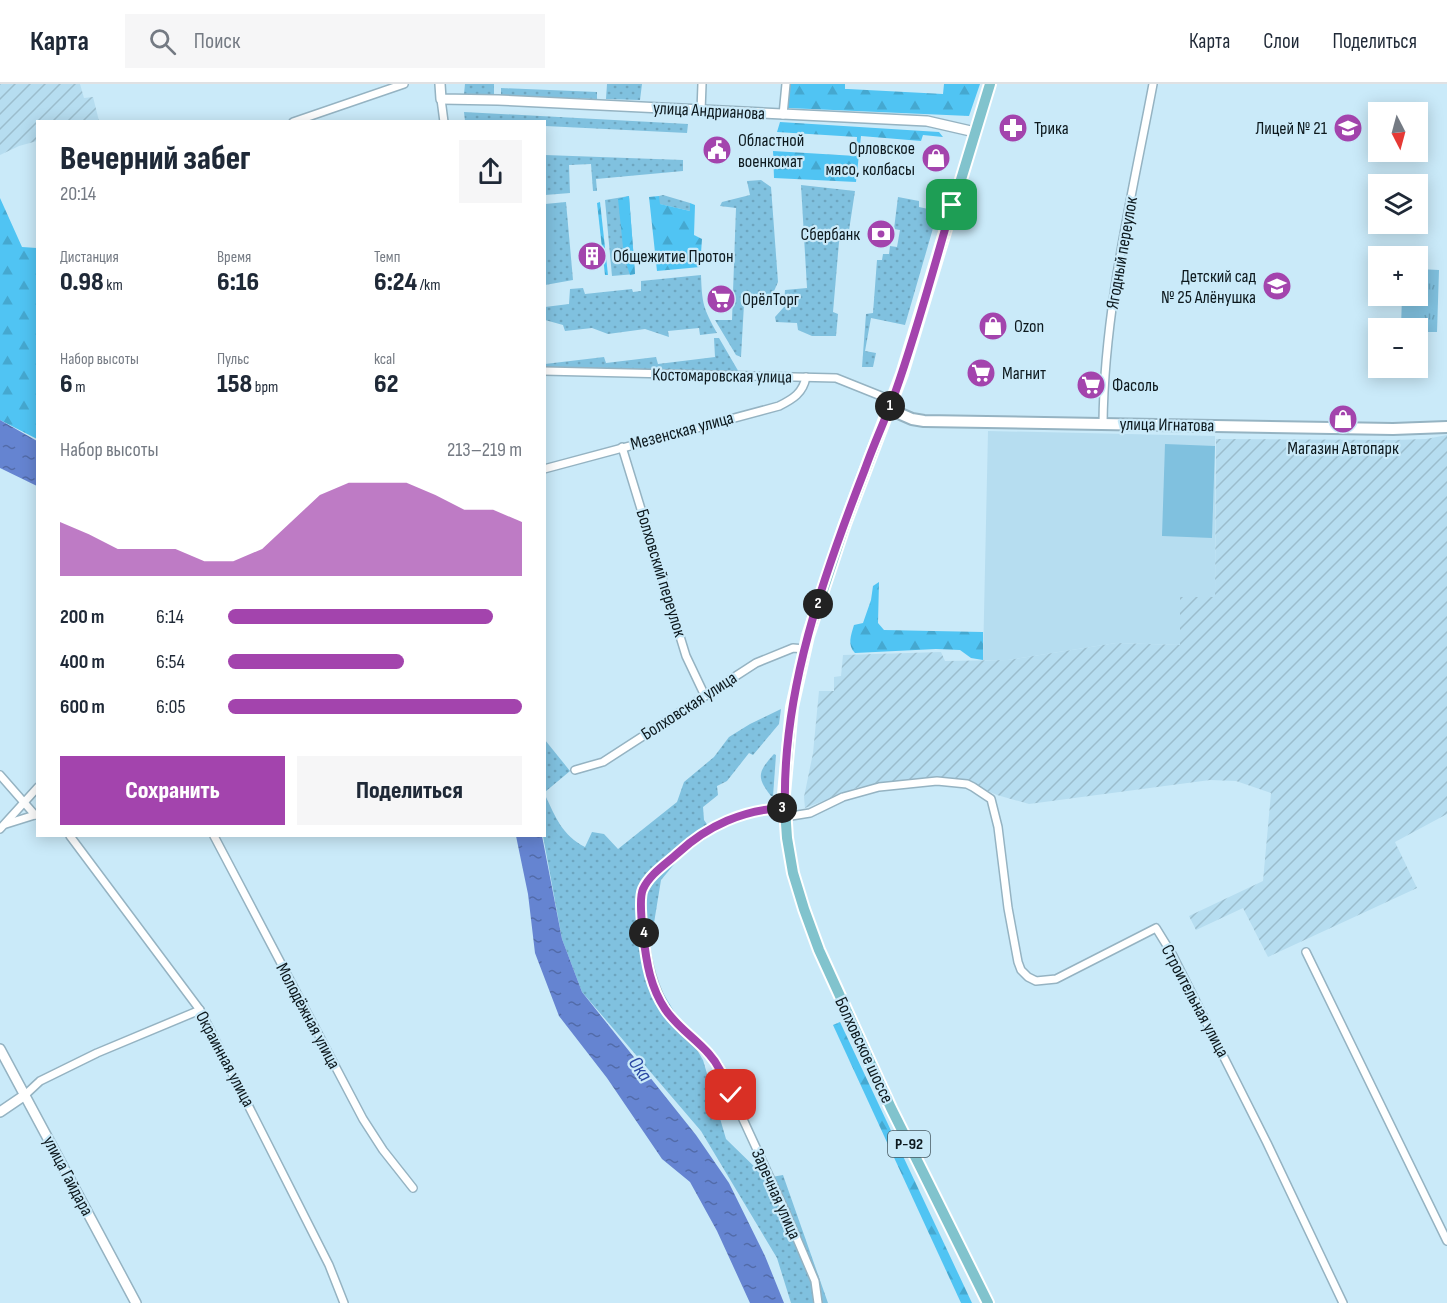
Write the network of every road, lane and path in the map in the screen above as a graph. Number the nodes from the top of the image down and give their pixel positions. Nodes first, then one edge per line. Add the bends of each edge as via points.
1 (404, 84) edge
2 (441, 84) edge
3 (702, 84) edge
4 (786, 84) edge
5 (990, 84) edge
6 (1153, 84) edge
7 (441, 99) junction
8 (701, 111) junction
9 (783, 115) junction
10 (299, 120) edge
11 (444, 120) edge
12 (975, 132) junction
13 (546, 372) edge
14 (806, 377) junction
15 (889, 409) junction
16 (1103, 424) junction
17 (1447, 427) edge
18 (622, 447) junction
19 (546, 468) edge
20 (804, 649) junction
21 (705, 696) junction
22 (574, 770) dead end
23 (0, 775) edge
24 (36, 789) edge
25 (24, 801) junction
26 (785, 812) junction
27 (36, 815) edge
28 (2, 827) edge
29 (71, 837) edge
30 (215, 837) edge
31 (1306, 952) dead end
32 (200, 1010) junction
33 (0, 1049) edge
34 (25, 1095) junction
35 (0, 1112) edge
36 (413, 1188) dead end
37 (1447, 1241) edge
38 (136, 1303) edge
39 (344, 1303) edge
40 (818, 1303) edge
41 (988, 1303) edge
42 (1343, 1303) edge

1 - 10 street
2 - 7 street
3 - 8 street
4 - 9 street
5 - 12 main road, Болховское шоссе
6 - 16 street, Ягодный переулок via 1105,361
7 - 8 street, улица Андрианова
7 - 11 street
8 - 9 street, улица Андрианова
9 - 12 street, улица Андрианова via 927,121
12 - 15 main road, Болховское шоссе
13 - 14 street, Костомаровская улица
14 - 15 street, Костомаровская улица via 837,378 858,386 881,396
14 - 18 street, Мезенская улица via 799,394 779,406
15 - 16 main road, улица Игнатова via 924,421
15 - 20 main road, Болховское шоссе
16 - 17 main road, улица Игнатова
18 - 19 street, Мезенская улица
18 - 21 street, Болховский переулок via 686,656
20 - 21 street, Болховская улица via 793,648 756,663
20 - 26 main road, Болховское шоссе / Р-92 via 792,707
21 - 22 street, Болховская улица via 603,762
23 - 25 street
24 - 25 street
25 - 27 street
25 - 28 street
26 - 40 street, Заречная улица via 741,814 713,827 660,868 641,894 650,978 664,1007 718,1065 815,1281
26 - 41 main road, Болховское шоссе / Р-92 via 798,891 829,975
26 - 42 street, Строительная улица via 810,813 843,796 879,787 937,781 967,784 991,799 1018,962 1021,970 1036,981 1056,979 1156,928 1267,1143
27 - 28 street
29 - 32 street, Окраинная улица
30 - 36 street, Молодёжная улица via 363,1119
31 - 37 street
32 - 34 street via 88,1057 39,1082
32 - 39 street, Окраинная улица via 329,1265
33 - 34 street, улица Гайдара
34 - 35 street
34 - 38 street, улица Гайдара

